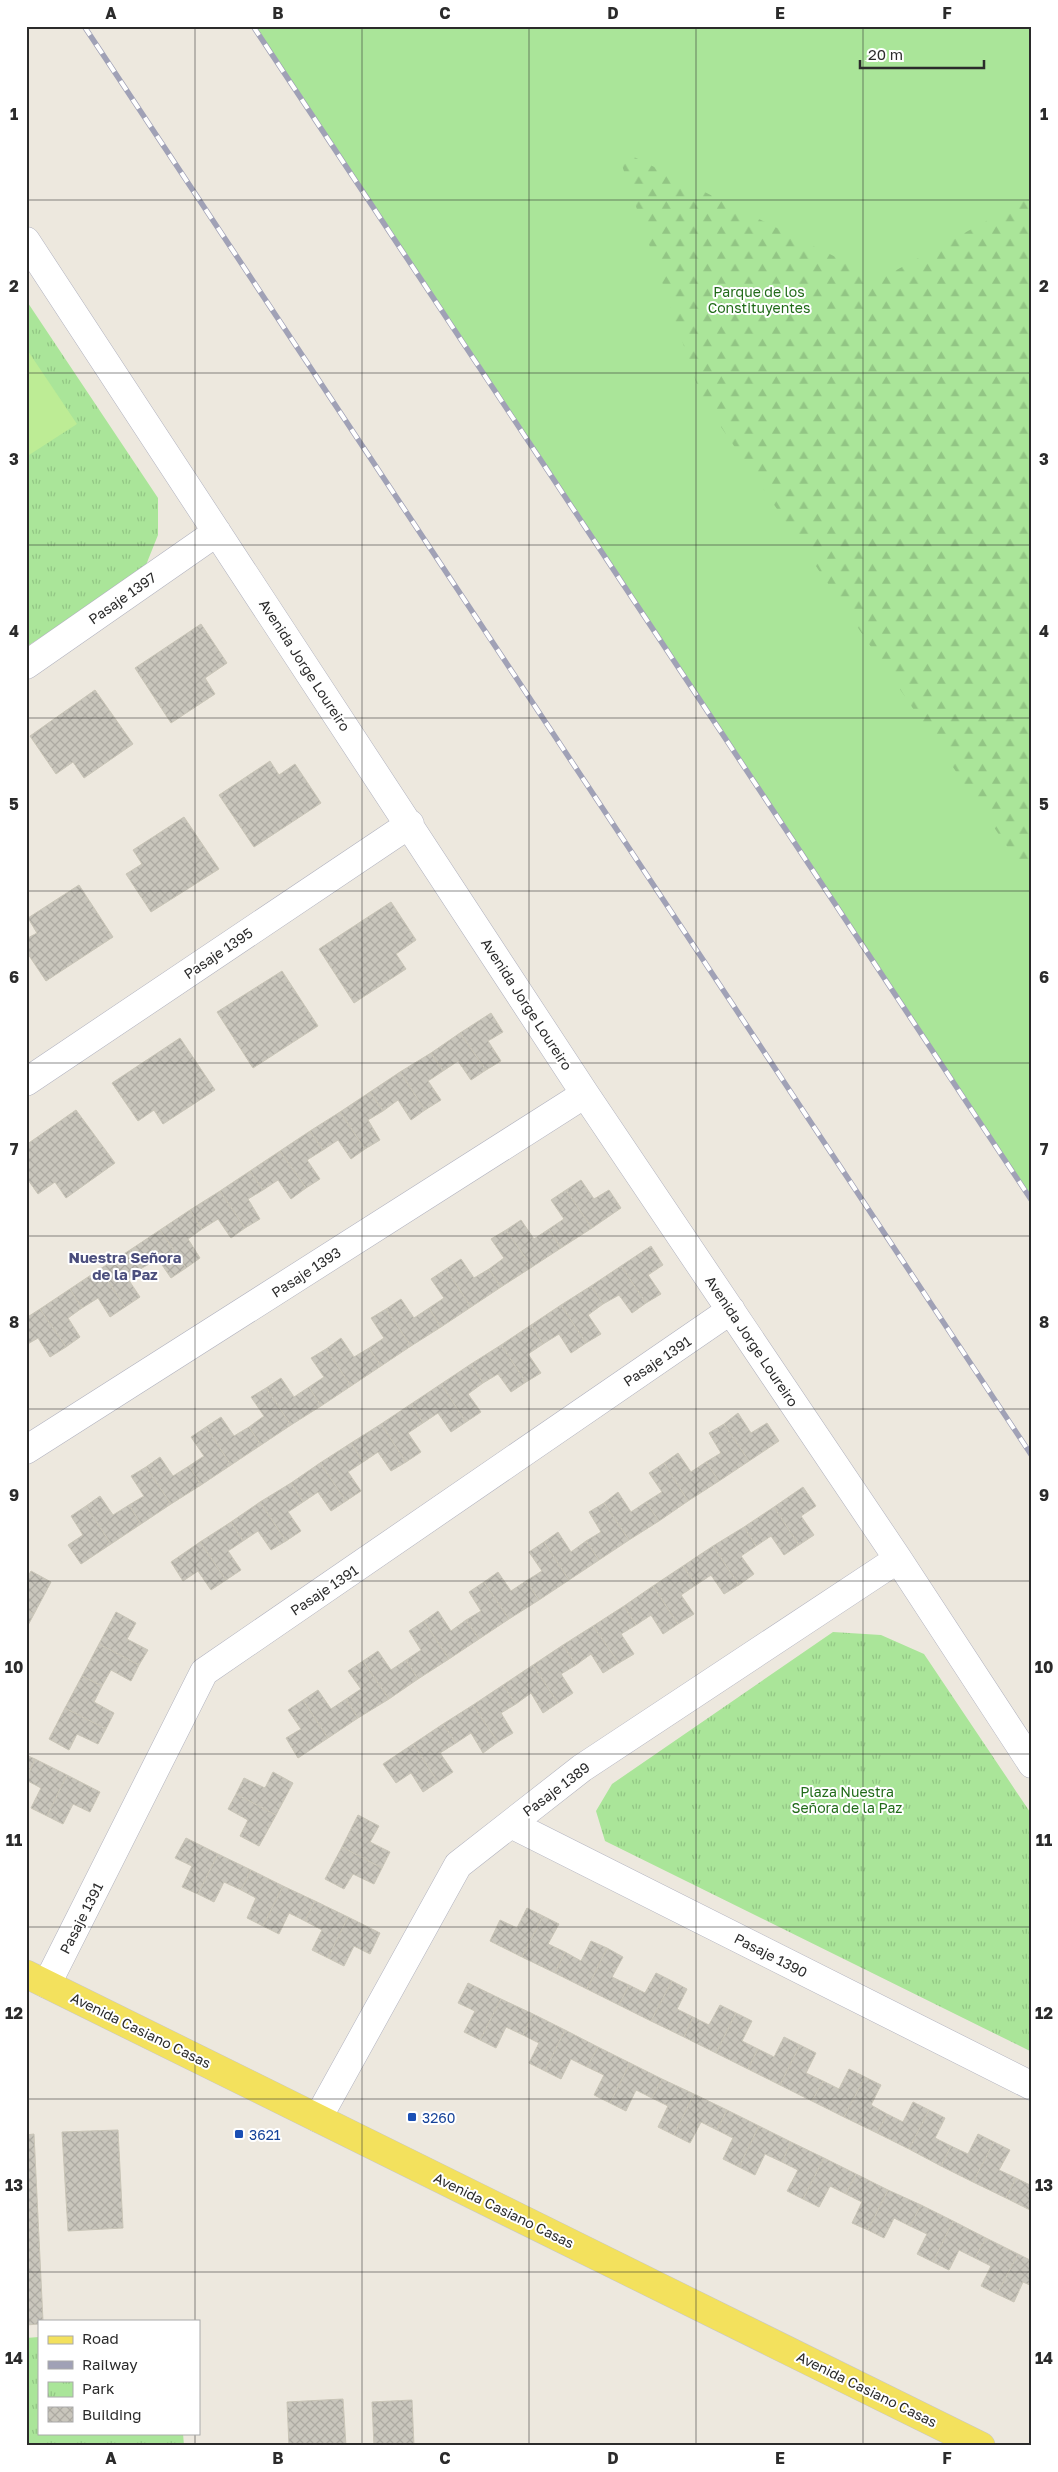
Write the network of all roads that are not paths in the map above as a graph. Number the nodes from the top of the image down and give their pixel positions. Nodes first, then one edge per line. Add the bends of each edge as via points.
1 (26, 241) edge
2 (218, 532) junction
3 (26, 665) edge
4 (410, 824) junction
5 (26, 1082) edge
6 (585, 1094) junction
7 (731, 1310) junction
8 (26, 1450) edge
9 (898, 1559) junction
10 (1032, 1764) edge
11 (510, 1824) junction
12 (37, 1979) edge
13 (1032, 2086) edge
14 (318, 2118) junction
15 (981, 2446) edge

1 - 2 street, Avenida Jorge Loureiro
2 - 3 street, Pasaje 1397
2 - 4 street, Avenida Jorge Loureiro
4 - 5 street, Pasaje 1395
4 - 6 street, Avenida Jorge Loureiro
6 - 7 street, Avenida Jorge Loureiro
6 - 8 street, Pasaje 1393
7 - 9 street, Avenida Jorge Loureiro
7 - 12 street, Pasaje 1391 via 204,1672
9 - 10 street, Avenida Jorge Loureiro
9 - 11 street, Pasaje 1389 via 582,1768
11 - 13 street, Pasaje 1390
11 - 14 street, Pasaje 1389 via 458,1865
12 - 14 main road, Avenida Casiano Casas
14 - 15 main road, Avenida Casiano Casas

